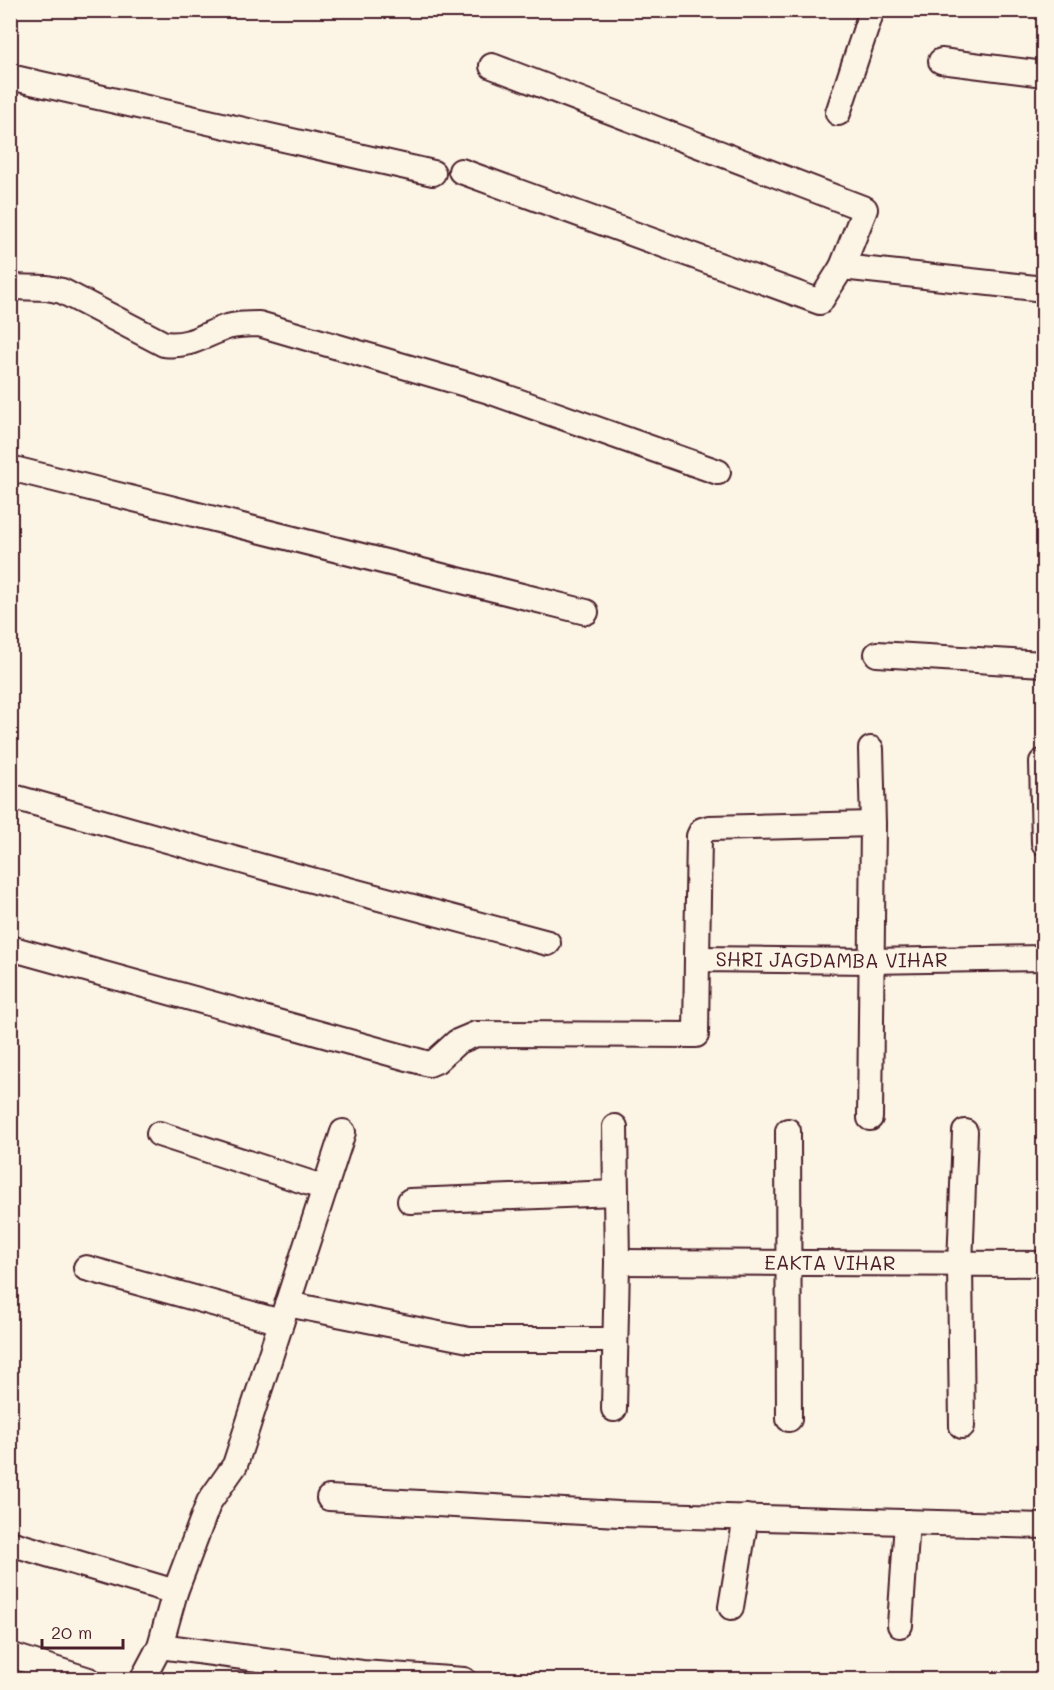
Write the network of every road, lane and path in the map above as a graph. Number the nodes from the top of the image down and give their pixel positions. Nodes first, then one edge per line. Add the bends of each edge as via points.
1 (867, 12) edge
2 (941, 61) dead end
3 (492, 66) dead end
4 (1044, 74) edge
5 (10, 77) edge
6 (838, 113) dead end
7 (461, 171) dead end
8 (433, 173) dead end
9 (842, 267) junction
10 (10, 287) edge
11 (1044, 289) edge
12 (10, 468) edge
13 (718, 472) dead end
14 (586, 612) dead end
15 (877, 654) dead end
16 (1044, 664) edge
17 (871, 749) dead end
18 (1042, 762) edge
19 (10, 796) edge
20 (873, 824) junction
21 (1044, 843) edge
22 (548, 943) dead end
23 (10, 948) edge
24 (1044, 958) edge
25 (697, 959) junction
26 (872, 961) junction
27 (870, 1118) dead end
28 (615, 1127) dead end
29 (788, 1131) dead end
30 (343, 1132) dead end
31 (965, 1132) dead end
32 (159, 1134) dead end
33 (325, 1188) junction
34 (615, 1193) junction
35 (410, 1201) dead end
36 (617, 1262) junction
37 (790, 1263) junction
38 (1044, 1264) edge
39 (960, 1265) junction
40 (86, 1268) dead end
41 (284, 1313) junction
42 (615, 1340) junction
43 (614, 1409) dead end
44 (789, 1419) dead end
45 (962, 1426) dead end
46 (329, 1498) dead end
47 (746, 1517) junction
48 (907, 1522) junction
49 (1044, 1526) edge
50 (10, 1542) edge
51 (175, 1592) junction
52 (731, 1607) dead end
53 (900, 1625) dead end
54 (160, 1646) junction
55 (10, 1655) edge
56 (89, 1680) edge
57 (142, 1680) edge
58 (464, 1680) edge

1 - 6 street
2 - 4 street
3 - 9 street via 865,209
5 - 8 street
7 - 9 street via 820,302
9 - 11 street
10 - 13 street via 62,291 165,344 180,346 226,327 260,324 486,390
12 - 14 street
15 - 16 street
17 - 20 street
18 - 21 street
19 - 22 street
20 - 25 street via 702,830
20 - 26 street
23 - 25 street, SHRI JAGDAMBA VIHAR via 429,1064 457,1042 476,1034 696,1035
24 - 26 street, SHRI JAGDAMBA VIHAR
25 - 26 street, SHRI JAGDAMBA VIHAR
26 - 27 street
28 - 34 street
29 - 37 street
30 - 33 street
31 - 39 street
32 - 33 street
33 - 41 street
34 - 35 street
34 - 36 street
36 - 37 street, EAKTA VIHAR
36 - 42 street
37 - 39 street, EAKTA VIHAR
37 - 44 street
38 - 39 street, EAKTA VIHAR
39 - 45 street
40 - 41 street
41 - 42 street via 469,1340
41 - 51 street via 235,1465 209,1502
42 - 43 street
46 - 47 street
47 - 48 street
47 - 52 street
48 - 49 street
48 - 53 street
50 - 51 street
51 - 54 street
54 - 57 street
54 - 58 street via 362,1673
55 - 56 street

